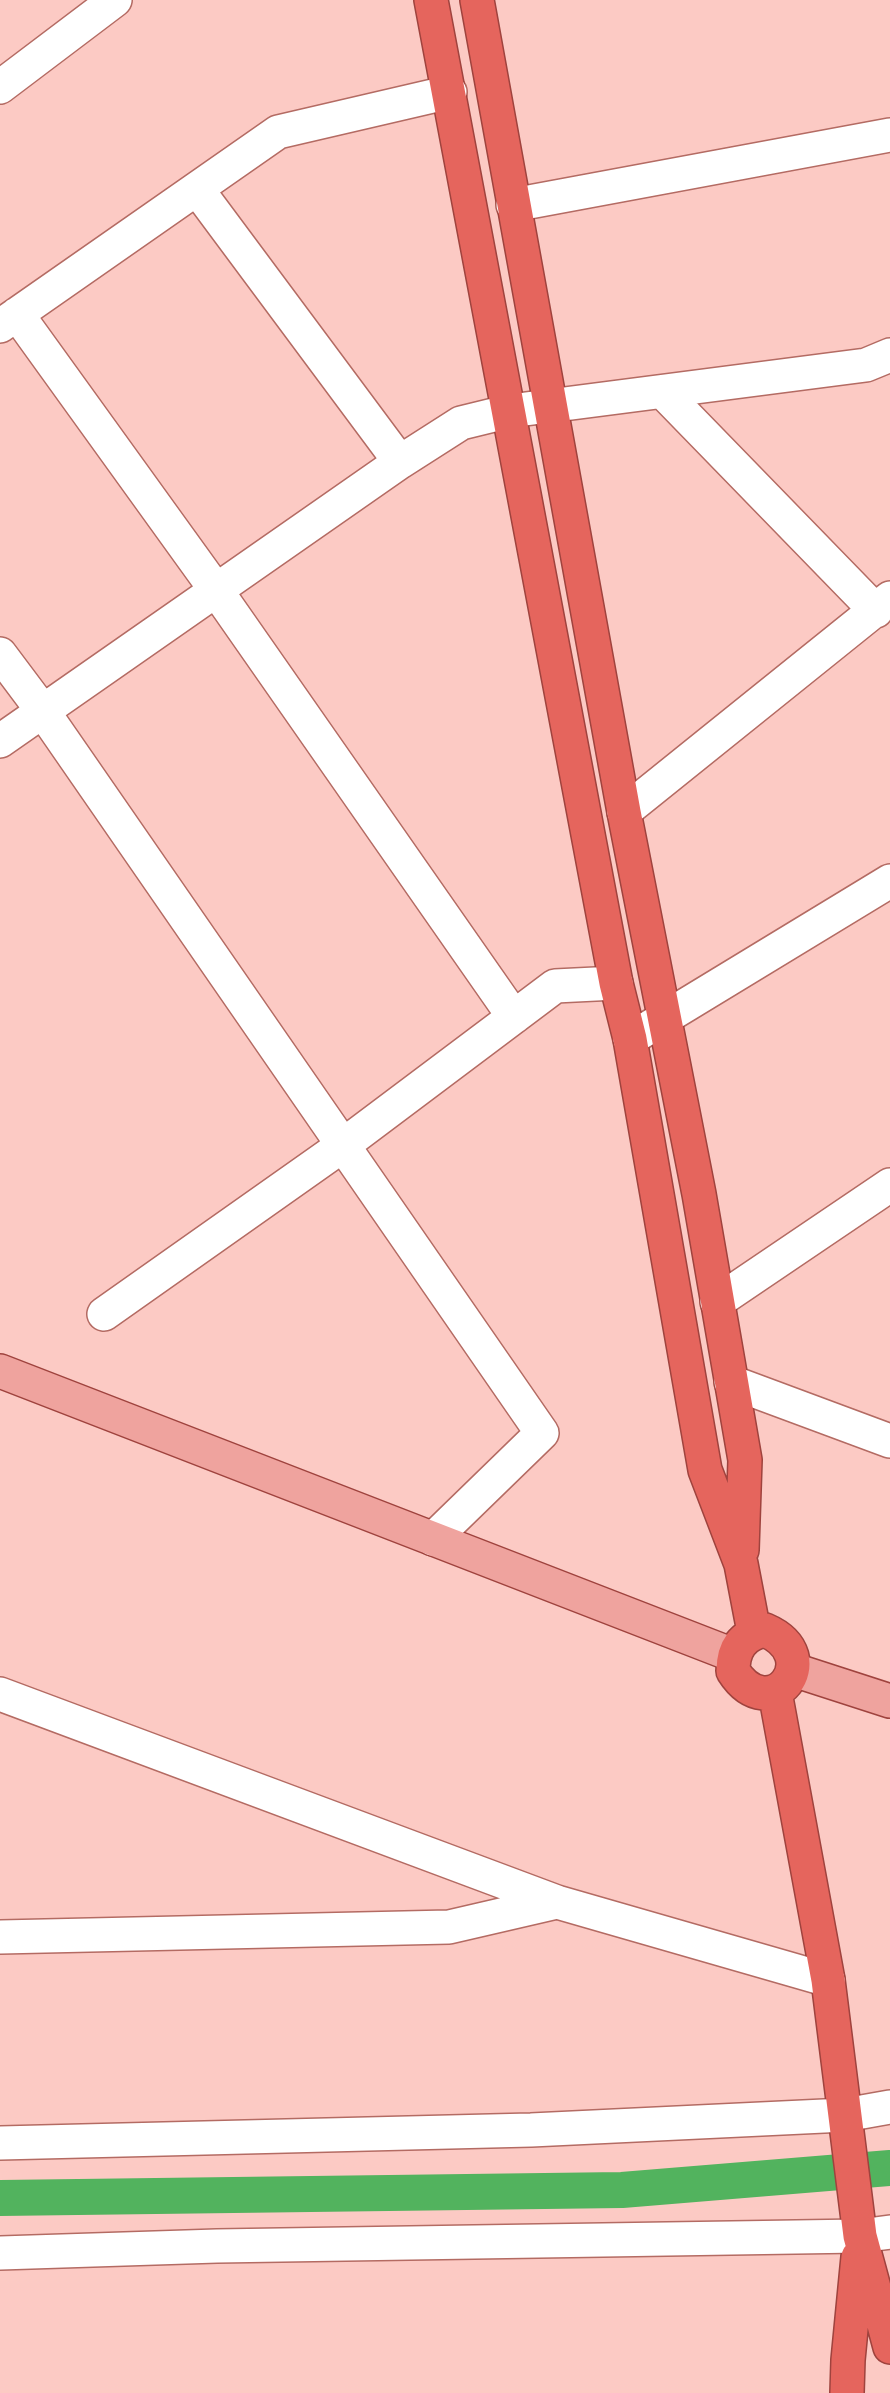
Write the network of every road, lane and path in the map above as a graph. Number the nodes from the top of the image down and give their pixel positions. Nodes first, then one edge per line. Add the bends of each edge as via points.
1 (115, 0) edge
2 (431, 0) edge
3 (477, 0) edge
4 (0, 87) edge
5 (450, 92) junction
6 (890, 135) edge
7 (197, 189) junction
8 (513, 205) junction
9 (9, 320) edge
10 (882, 364) edge
11 (663, 392) junction
12 (551, 406) junction
13 (510, 411) junction
14 (400, 462) junction
15 (216, 590) junction
16 (883, 605) edge
17 (0, 654) edge
18 (42, 710) junction
19 (0, 741) edge
20 (624, 812) junction
21 (890, 881) edge
22 (616, 983) junction
23 (666, 1016) junction
24 (514, 1017) junction
25 (630, 1039) junction
26 (342, 1146) junction
27 (890, 1185) edge
28 (717, 1302) junction
29 (104, 1314) dead end
30 (0, 1371) edge
31 (731, 1382) junction
32 (890, 1441) edge
33 (433, 1539) junction
34 (741, 1564) junction
35 (743, 1643) junction
36 (784, 1681) junction
37 (0, 1694) edge
38 (890, 1701) edge
39 (557, 1902) junction
40 (0, 1937) edge
41 (828, 1980) junction
42 (890, 2107) edge
43 (846, 2124) junction
44 (0, 2143) edge
45 (869, 2228) edge
46 (0, 2253) edge
47 (890, 2347) edge
48 (847, 2393) edge

1 - 4 street
2 - 5 highway
3 - 8 highway
5 - 7 street via 278,132
5 - 13 highway
6 - 8 street
7 - 9 street
7 - 14 street
8 - 12 highway
9 - 15 street
10 - 11 street
11 - 12 street
11 - 16 street
12 - 13 street
12 - 20 highway
13 - 14 street via 461,423
13 - 22 highway
14 - 15 street
15 - 18 street
15 - 24 street
16 - 20 street
17 - 18 street
18 - 19 street
18 - 26 street
20 - 23 highway
21 - 23 street
22 - 24 street via 555,986
22 - 25 highway
23 - 25 street
23 - 28 highway
24 - 26 street
25 - 34 highway via 705,1470
26 - 29 street
26 - 33 street via 542,1433
27 - 28 street
28 - 31 highway
30 - 33 main road
31 - 32 street
31 - 34 highway via 745,1460
33 - 35 main road
34 - 35 highway
35 - 36 highway via 765,1630 787,1643 793,1656
35 - 36 highway via 733,1671 740,1683 763,1695
36 - 38 main road
36 - 41 highway
37 - 39 street
39 - 40 street via 449,1927
39 - 41 street
41 - 43 highway
42 - 43 street
43 - 44 street
43 - 45 highway
45 - 46 street
45 - 47 highway
45 - 48 highway via 848,2360

